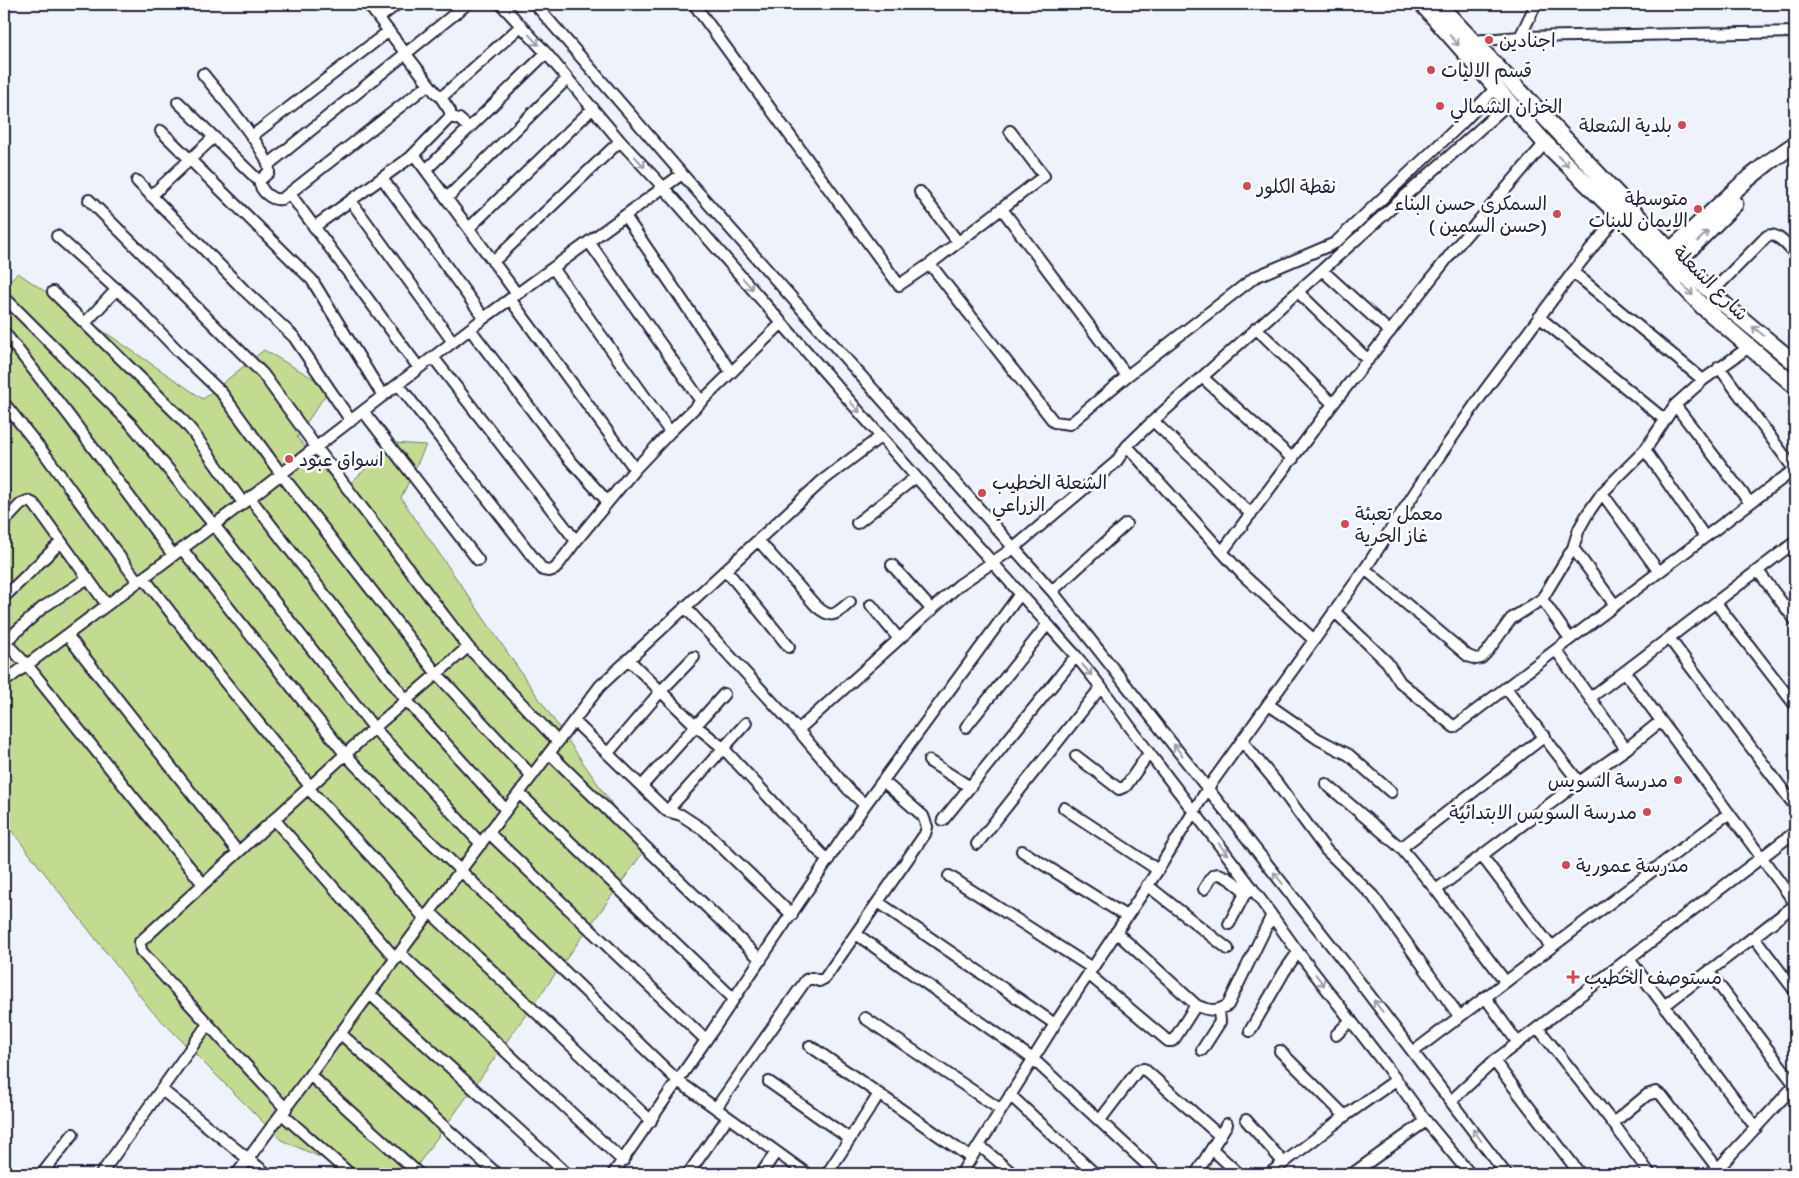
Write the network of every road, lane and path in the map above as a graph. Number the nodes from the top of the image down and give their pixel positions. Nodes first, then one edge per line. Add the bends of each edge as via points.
1 (368, 4) edge
2 (396, 4) edge
3 (467, 4) edge
4 (501, 4) edge
5 (535, 4) edge
6 (694, 4) edge
7 (1422, 4) edge
8 (1438, 4) edge
9 (1536, 4) edge
10 (379, 18) junction
11 (521, 26) junction
12 (389, 31) junction
13 (1795, 32) edge
14 (1520, 37) junction
15 (1472, 41) junction
16 (546, 53) junction
17 (406, 54) junction
18 (203, 74) dead end
19 (567, 78) junction
20 (429, 84) junction
21 (1496, 88) junction
22 (440, 96) junction
23 (178, 102) dead end
24 (1509, 103) junction
25 (593, 108) junction
26 (450, 118) junction
27 (469, 128) junction
28 (161, 131) dead end
29 (1010, 131) dead end
30 (252, 136) junction
31 (214, 137) junction
32 (620, 141) junction
33 (1545, 143) junction
34 (1795, 144) edge
35 (411, 157) junction
36 (191, 160) junction
37 (269, 164) junction
38 (427, 170) junction
39 (682, 174) junction
40 (382, 178) junction
41 (260, 181) junction
42 (137, 182) dead end
43 (664, 188) junction
44 (920, 192) dead end
45 (290, 194) junction
46 (151, 196) junction
47 (447, 198) junction
48 (89, 200) dead end
49 (351, 201) junction
50 (1002, 209) junction
51 (1618, 215) junction
52 (625, 216) junction
53 (314, 227) junction
54 (469, 228) junction
55 (57, 236) dead end
56 (589, 242) junction
57 (958, 242) junction
58 (1795, 254) edge
59 (1669, 261) junction
60 (493, 262) junction
61 (930, 264) junction
62 (553, 268) junction
63 (1323, 271) junction
64 (1573, 272) junction
65 (117, 289) junction
66 (53, 292) dead end
67 (1298, 292) junction
68 (1711, 293) junction
69 (514, 297) junction
70 (8, 302) dead end
71 (484, 318) junction
72 (1539, 318) junction
73 (85, 323) junction
74 (782, 323) junction
75 (1256, 328) junction
76 (470, 329) junction
77 (4, 332) edge
78 (1390, 332) junction
79 (453, 342) junction
80 (1749, 347) junction
81 (433, 357) junction
82 (1368, 360) junction
83 (1795, 363) edge
84 (419, 368) junction
85 (1719, 368) junction
86 (731, 372) junction
87 (1127, 376) junction
88 (1202, 377) junction
89 (1703, 380) junction
90 (398, 384) junction
91 (1795, 386) edge
92 (383, 396) junction
93 (701, 401) junction
94 (4, 403) edge
95 (1333, 404) junction
96 (1675, 405) junction
97 (363, 411) junction
98 (1665, 420) junction
99 (351, 421) junction
100 (1153, 422) junction
101 (670, 432) junction
102 (880, 436) junction
103 (1126, 446) junction
104 (316, 447) junction
105 (1645, 450) junction
106 (1293, 459) junction
107 (635, 469) junction
108 (1795, 469) edge
109 (281, 474) junction
110 (916, 477) junction
111 (1602, 493) junction
112 (246, 501) junction
113 (608, 502) junction
114 (1750, 503) junction
115 (1251, 514) junction
116 (4, 522) edge
117 (857, 523) dead end
118 (1126, 524) dead end
119 (214, 525) junction
120 (1705, 537) junction
121 (758, 540) junction
122 (576, 541) junction
123 (61, 542) junction
124 (1795, 542) edge
125 (1014, 546) junction
126 (182, 548) junction
127 (1573, 548) junction
128 (1222, 552) junction
129 (173, 555) junction
130 (478, 560) dead end
131 (993, 562) junction
132 (892, 565) dead end
133 (1365, 569) junction
134 (726, 570) junction
135 (1758, 571) junction
136 (1659, 572) junction
137 (88, 578) junction
138 (141, 580) junction
139 (1052, 591) junction
140 (1020, 594) junction
141 (4, 597) edge
142 (1542, 599) junction
143 (850, 602) dead end
144 (1716, 602) junction
145 (107, 605) junction
146 (871, 605) dead end
147 (1615, 605) junction
148 (685, 607) junction
149 (932, 610) junction
150 (1334, 611) junction
151 (1795, 620) edge
152 (1047, 625) junction
153 (67, 635) junction
154 (1669, 638) junction
155 (899, 639) junction
156 (1570, 639) junction
157 (1314, 640) junction
158 (4, 642) edge
159 (468, 647) junction
160 (789, 647) dead end
161 (1556, 650) junction
162 (1076, 656) junction
163 (694, 657) dead end
164 (628, 659) junction
165 (27, 665) junction
166 (1625, 672) junction
167 (437, 674) junction
168 (4, 682) edge
169 (1101, 687) junction
170 (1506, 688) junction
171 (660, 692) junction
172 (724, 694) dead end
173 (1590, 698) junction
174 (406, 700) junction
175 (1269, 705) junction
176 (1795, 705) edge
177 (574, 720) junction
178 (1661, 721) junction
179 (746, 723) dead end
180 (695, 725) junction
181 (966, 727) dead end
182 (374, 728) junction
183 (798, 730) junction
184 (1544, 736) junction
185 (1242, 741) junction
186 (558, 742) junction
187 (723, 748) junction
188 (1626, 749) junction
189 (608, 753) junction
190 (345, 754) junction
191 (549, 754) junction
192 (1149, 754) junction
193 (1076, 756) dead end
194 (929, 761) dead end
195 (532, 776) junction
196 (883, 781) junction
197 (1579, 782) junction
198 (1326, 784) dead end
199 (642, 786) junction
200 (309, 787) junction
201 (970, 787) junction
202 (1208, 788) junction
203 (1391, 792) dead end
204 (519, 793) junction
205 (865, 805) junction
206 (1795, 806) edge
207 (1064, 808) dead end
208 (506, 810) junction
209 (667, 810) junction
210 (1193, 810) junction
211 (1729, 813) junction
212 (274, 819) junction
213 (943, 820) dead end
214 (1795, 832) edge
215 (489, 834) junction
216 (481, 844) junction
217 (977, 844) dead end
218 (1401, 848) junction
219 (1022, 851) dead end
220 (238, 852) junction
221 (1482, 856) junction
222 (1762, 858) junction
223 (828, 861) junction
224 (1158, 870) junction
225 (460, 871) junction
226 (949, 876) dead end
227 (203, 884) junction
228 (1146, 885) junction
229 (1204, 888) dead end
230 (1248, 889) junction
231 (1436, 890) junction
232 (878, 902) junction
233 (1795, 904) edge
234 (792, 914) junction
235 (428, 915) junction
236 (1126, 916) junction
237 (1271, 917) junction
238 (1229, 924) dead end
239 (1116, 932) junction
240 (856, 934) junction
241 (1754, 937) junction
242 (1551, 947) junction
243 (1228, 950) dead end
244 (1298, 952) junction
245 (398, 956) junction
246 (1629, 959) junction
247 (761, 960) junction
248 (1090, 971) junction
249 (1709, 972) junction
250 (1505, 981) junction
251 (1795, 991) edge
252 (370, 994) junction
253 (1485, 997) junction
254 (734, 999) junction
255 (1196, 1005) junction
256 (1664, 1006) junction
257 (1219, 1010) junction
258 (1459, 1016) junction
259 (865, 1018) dead end
260 (1351, 1020) junction
261 (208, 1024) junction
262 (1055, 1024) junction
263 (1538, 1028) junction
264 (1250, 1031) dead end
265 (341, 1034) junction
266 (1336, 1035) dead end
267 (706, 1040) junction
268 (1518, 1043) junction
269 (810, 1046) dead end
270 (1202, 1050) dead end
271 (1280, 1051) dead end
272 (1413, 1052) junction
273 (1033, 1059) junction
274 (1494, 1061) junction
275 (310, 1075) junction
276 (1396, 1080) junction
277 (678, 1081) junction
278 (769, 1082) dead end
279 (1795, 1085) edge
280 (162, 1090) junction
281 (879, 1094) junction
282 (1010, 1095) junction
283 (1451, 1101) junction
284 (716, 1108) junction
285 (1001, 1110) junction
286 (284, 1111) junction
287 (1345, 1116) junction
288 (728, 1117) junction
289 (1100, 1120) junction
290 (1246, 1120) dead end
291 (651, 1121) junction
292 (1426, 1121) junction
293 (1613, 1123) junction
294 (1227, 1124) dead end
295 (1756, 1128) junction
296 (73, 1134) dead end
297 (1220, 1136) junction
298 (850, 1139) junction
299 (979, 1145) junction
300 (1212, 1149) junction
301 (776, 1152) junction
302 (249, 1158) junction
303 (971, 1158) junction
304 (623, 1160) junction
305 (1284, 1163) junction
306 (1716, 1171) edge
307 (1464, 1172) edge
308 (42, 1174) edge
309 (101, 1174) edge
310 (237, 1174) edge
311 (267, 1174) edge
312 (350, 1174) edge
313 (419, 1174) edge
314 (497, 1174) edge
315 (567, 1174) edge
316 (613, 1174) edge
317 (688, 1174) edge
318 (761, 1174) edge
319 (807, 1174) edge
320 (827, 1174) edge
321 (961, 1174) edge
322 (1013, 1174) edge
323 (1095, 1174) edge
324 (1157, 1174) edge
325 (1196, 1174) edge
326 (1239, 1174) edge
327 (1269, 1174) edge
328 (1352, 1174) edge
329 (1506, 1174) edge
330 (1580, 1174) edge
331 (1650, 1174) edge

1 - 10 street
2 - 10 street
3 - 17 street
4 - 11 street
5 - 39 street
6 - 61 street via 899,285
7 -> 21 main road, شارع الشعلة
8 - 15 main road, شارع الشعلة
9 - 14 street
10 - 12 street
11 -> 16 street
11 - 22 street
12 - 17 street
12 - 30 street
13 - 14 street
14 - 15 street
15 - 59 main road, شارع الشعلة
16 - 19 street
16 - 27 street
17 - 20 street
17 - 37 street
18 - 30 street
19 - 25 street
19 - 47 street
20 - 22 street
20 - 45 street
21 - 24 main road, شارع الشعلة
21 - 87 street via 1460,126 1335,242 1255,277
22 - 26 street via 450,111
23 - 31 street
24 - 33 main road, شارع الشعلة
24 - 63 street
25 - 32 street
25 - 54 street
26 - 27 street via 459,119
26 - 35 street
27 - 38 street
28 - 36 street
29 - 50 street via 1044,176
30 - 37 street
31 - 36 street
31 - 41 street
32 -> 43 street
32 - 60 street
33 -> 51 main road, شارع الشعلة
33 - 78 street via 1457,246
34 - 59 main road
35 - 38 street via 420,160
35 - 40 street
36 - 46 street
36 - 92 street via 312,280
37 - 41 street via 269,172
38 - 47 street
39 - 43 street
39 - 125 street
40 - 49 street
40 - 71 street
41 - 45 street via 260,186 270,198 282,199
42 - 46 street
43 - 52 street
43 -> 74 street
44 - 57 street
45 - 53 street
46 - 99 street via 294,337
47 - 54 street
48 - 104 street via 263,374
49 - 53 street
49 - 79 street
50 - 57 street
50 - 87 street
51 - 59 main road, شارع الشعلة
51 - 64 street
52 - 56 street
52 - 86 street
53 - 84 street
54 - 60 street
55 - 65 street
56 - 62 street
56 - 93 street
57 - 61 street
58 - 68 street via 1777,236 1767,236
59 - 68 main road, شارع الشعلة
59 -> 80 main road, شارع الشعلة via 1703,307
60 - 69 street
61 - 87 street via 1054,422 1070,424
62 - 69 street
62 - 101 street
63 - 67 street
63 - 78 street
64 - 72 street
64 - 89 street
65 - 73 street
65 - 109 street via 221,392
66 - 73 street
67 - 75 street
67 - 82 street
83 -> 68 main road, شارع الشعلة
69 - 71 street
69 - 107 street
70 - 119 street via 131,424
71 - 76 street
72 - 98 street
72 - 133 street via 1452,436
73 - 112 street via 186,423
74 - 86 street
74 -> 102 street
75 - 88 street
75 - 95 street
76 - 79 street
76 - 113 street via 568,458
77 - 129 street
78 - 82 street
79 - 81 street
80 - 85 street
80 - 91 main road, شارع الشعلة
81 - 84 street
81 - 122 street
82 - 95 street
84 - 90 street
85 - 89 street
85 - 108 street
86 - 93 street
88 - 100 street
88 - 106 street
89 - 96 street
90 - 92 street
90 - 122 street via 543,570 555,569
92 - 97 street
93 - 101 street
94 - 138 street
95 - 106 street
96 - 98 street
96 - 114 street
97 - 99 street
97 - 130 street
98 - 105 street
99 - 104 street
100 - 103 street
100 - 115 street
101 - 107 street
102 - 110 street
102 - 121 street via 822,482
103 - 125 street via 1116,462
103 - 128 street
104 - 109 street
104 - 159 street
105 - 111 street
105 - 120 street
106 - 115 street
107 - 113 street
108 - 114 street
109 - 112 street
109 - 167 street
110 - 117 street
110 - 131 street
111 - 127 street via 1579,529
111 - 136 street
112 - 119 street
112 - 174 street
113 - 122 street
114 - 120 street
115 - 128 street
116 - 123 street via 21,504 34,504
118 - 139 street
119 - 126 street
119 - 182 street
120 - 136 street
121 - 134 street
121 - 143 street via 824,614 837,614
123 - 137 street
123 - 141 street
124 - 135 street
125 - 131 street
125 - 139 street
126 - 129 street
126 - 190 street
127 - 142 street
127 - 147 street
128 - 157 street
129 - 138 street
131 - 140 street
131 - 149 street
132 - 149 street
133 - 142 street via 1468,656 1476,659 1487,652 1511,619
133 - 150 street
134 - 148 street
134 - 160 street
135 - 144 street
135 - 151 street
136 - 147 street
137 - 145 street
137 - 158 street via 42,608
138 - 145 street
138 - 200 street
202 -> 139 street
140 - 152 street
140 - 196 street
142 - 156 street
144 - 154 street
144 - 176 street
145 - 153 street
146 - 155 street
147 - 156 street
148 - 164 street
148 - 183 street
149 - 155 street
150 - 157 street
150 - 170 street via 1387,662 1400,682 1454,727
152 - 162 street
152 - 181 street
153 - 165 street
153 - 220 street
154 - 166 street
154 - 206 street
155 - 183 street
156 - 161 street
157 - 175 street
158 - 165 street
159 - 167 street
159 - 186 street
161 - 170 street
161 - 173 street
162 -> 169 street
162 - 201 street
163 - 171 street
164 - 171 street
164 - 177 street via 600,686
165 - 168 street
165 - 227 street
166 - 173 street
166 - 178 street
167 - 174 street
167 - 195 street
169 - 192 street
169 - 217 street
170 - 184 street
171 - 180 street
171 - 189 street
172 - 180 street
173 - 188 street
174 - 182 street
174 - 208 street
175 - 185 street
175 - 203 street via 1318,739 1349,755
177 - 186 street
177 - 189 street
178 - 188 street
178 - 211 street
179 - 187 street
180 - 187 street
180 - 199 street
182 - 190 street
182 - 216 street
183 - 205 street
184 - 197 street
184 - 218 street
185 - 202 street
185 - 258 street via 1326,850 1373,896
186 - 191 street
187 - 209 street
187 - 223 street
188 - 197 street
189 - 199 street
190 - 200 street
190 - 225 street
191 - 195 street
191 - 247 street
192 - 193 street via 1126,786 1119,789
192 - 210 street
194 - 201 street
195 - 204 street
196 - 205 street
196 - 232 street via 923,816 927,827
197 - 221 street
198 - 218 street
199 - 209 street
200 - 212 street
200 - 235 street
201 - 213 street
202 - 210 street
272 -> 202 street
204 - 208 street
204 - 254 street
205 - 223 street
207 - 224 street
208 - 215 street
209 - 234 street via 704,830
210 - 224 street
210 -> 230 street
211 - 222 street
211 - 242 street
212 - 220 street
212 - 245 street
214 - 222 street
215 - 216 street
215 - 267 street
216 - 225 street
218 - 231 street
219 - 236 street
220 - 227 street
221 - 231 street
221 - 242 street
222 - 233 street
222 - 246 street
223 - 234 street
224 - 228 street
225 - 235 street
225 - 277 street
226 - 248 street
227 - 261 street via 143,938 139,947
228 - 236 street
228 - 243 street
229 - 230 street via 1218,873
230 - 237 street
230 - 238 street
231 - 250 street
232 - 240 street
232 - 262 street
233 - 241 street
234 - 247 street
235 - 245 street
235 - 291 street
236 - 239 street
237 - 244 street
237 - 257 street via 1228,1005
239 - 248 street
239 - 255 street
240 - 273 street
240 - 284 street via 825,978 806,980
241 - 249 street
241 - 251 street
242 - 250 street
244 -> 260 street
244 - 264 street
245 - 252 street
245 - 304 street
246 - 256 street
246 - 263 street
247 - 254 street
248 - 255 street via 1168,1041 1175,1038
248 - 262 street
249 - 256 street
249 - 279 street
250 - 253 street
252 - 265 street
252 - 315 street
253 - 258 street
253 - 268 street
254 - 267 street
255 - 257 street via 1208,1011
256 - 295 street
257 - 270 street via 1220,1022
258 - 272 street
259 - 285 street
260 - 266 street
260 - 276 street
261 - 280 street
261 - 286 street
262 - 273 street
263 - 268 street
263 - 293 street
265 - 275 street
265 - 314 street
267 - 277 street
268 - 274 street
269 - 281 street
271 - 287 street
272 - 283 street
273 - 282 street
273 - 289 street
274 - 283 street
274 - 330 street
275 - 286 street
275 - 313 street
276 - 287 street
276 - 292 street
277 - 284 street
277 - 291 street
278 - 298 street
279 - 295 street
280 - 302 street
280 - 309 street
281 - 298 street
281 - 303 street
282 - 285 street
282 - 323 street
329 -> 283 street
284 - 288 street
285 - 299 street
286 - 302 street
286 - 312 street
287 - 305 street
288 - 301 street
288 - 317 street
289 - 297 street via 1141,1068
289 - 324 street
290 - 305 street
291 - 304 street
292 - 307 street
292 - 328 street
293 - 306 street via 1647,1095 1656,1092 1663,1096
293 - 331 street
294 - 297 street
295 - 306 street
296 - 308 street
297 - 300 street
298 - 320 street
299 - 303 street
299 - 322 street
300 - 325 street
300 - 326 street
301 - 318 street
301 - 319 street
302 - 310 street
302 - 311 street
303 - 321 street
304 - 316 street
305 - 327 street

